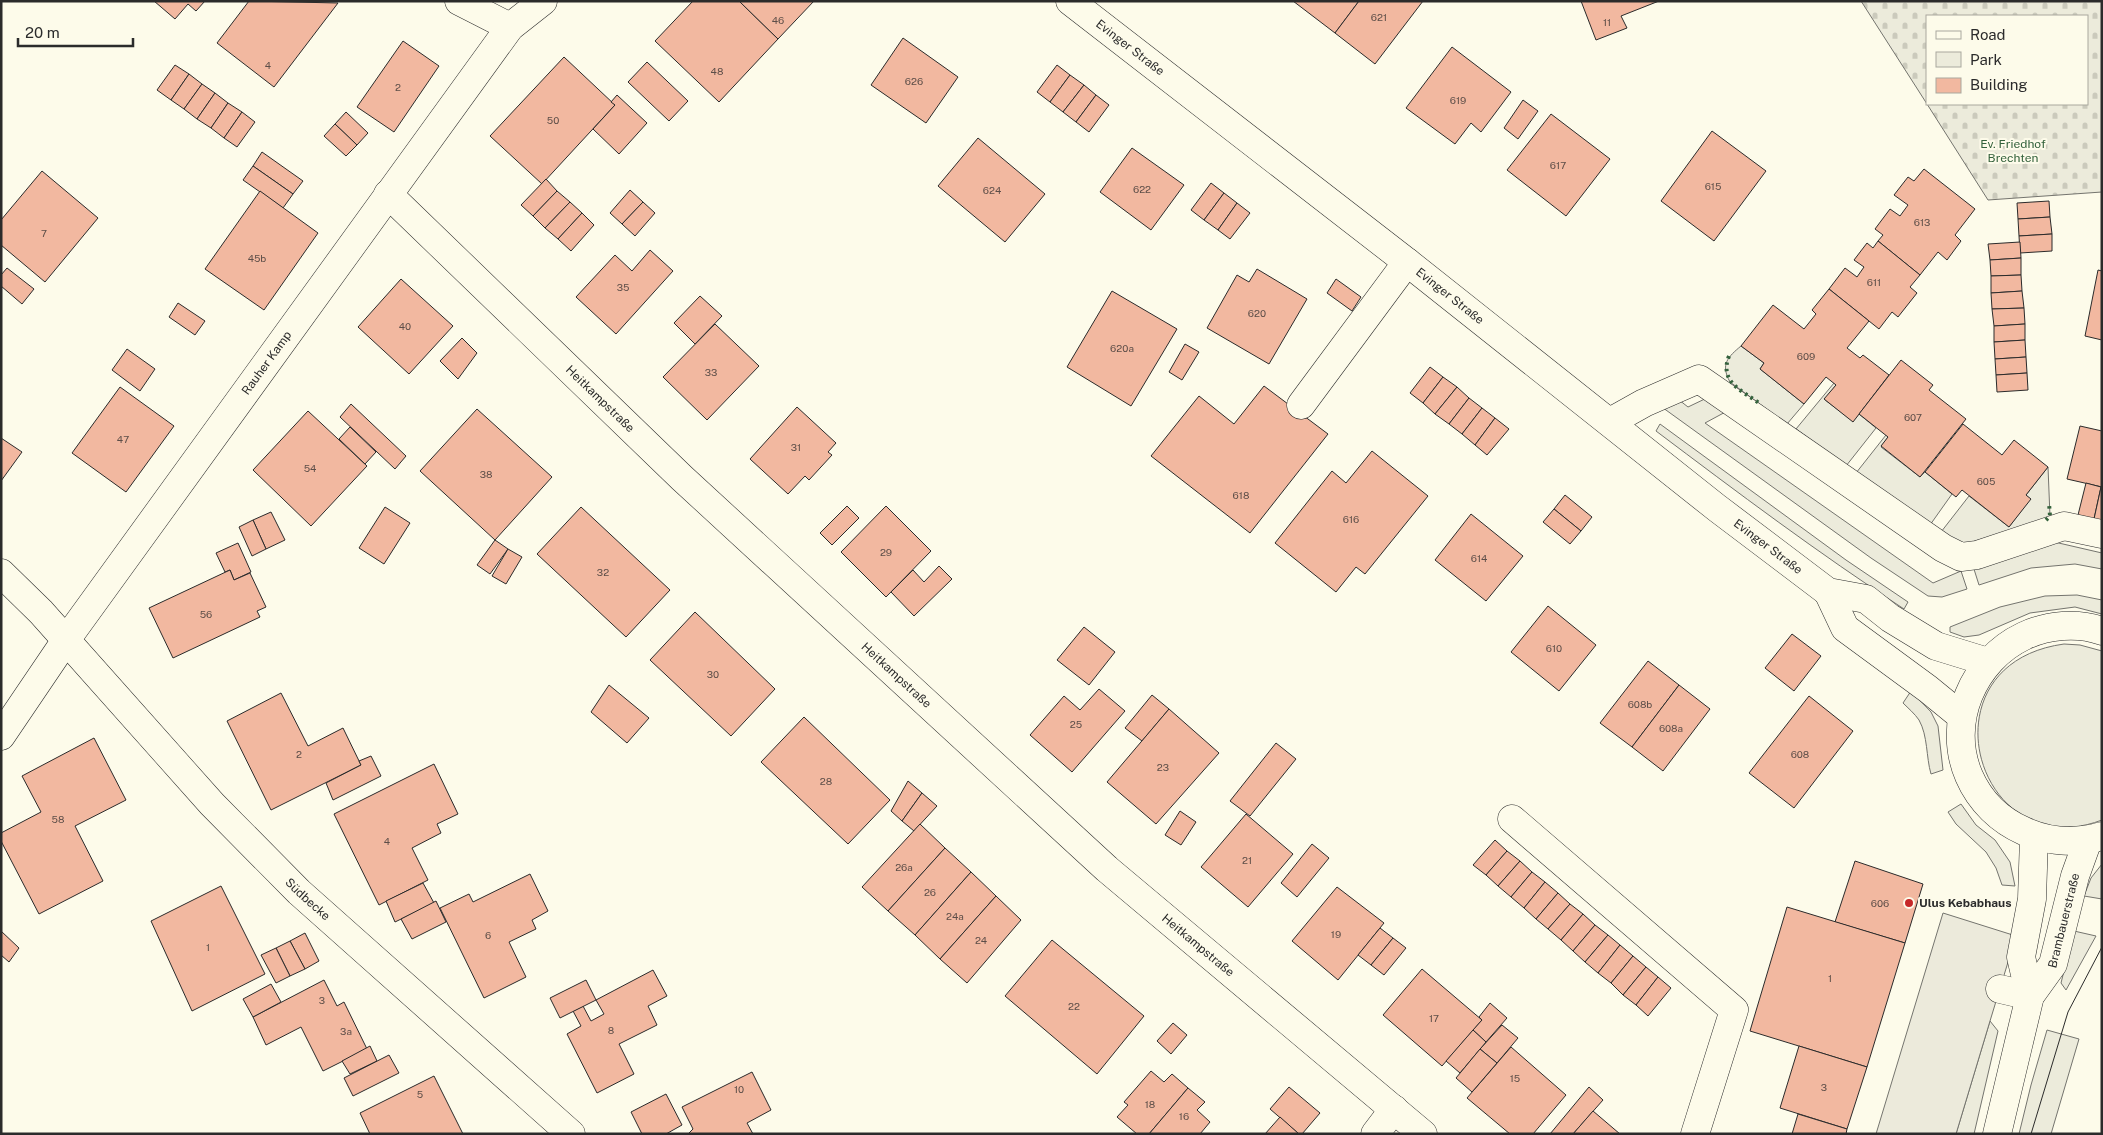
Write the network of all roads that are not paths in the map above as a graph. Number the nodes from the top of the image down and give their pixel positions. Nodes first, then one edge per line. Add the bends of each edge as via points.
1 (459, 1) edge
2 (543, 1) edge
3 (1070, 1) edge
4 (510, 27) junction
5 (388, 194) junction
6 (1408, 262) junction
7 (1301, 405) dead end
8 (1610, 422) junction
9 (2102, 534) edge
10 (1, 573) edge
11 (1828, 592) junction
12 (2102, 631) edge
13 (66, 640) junction
14 (1988, 662) junction
15 (1962, 716) junction
16 (1, 736) edge
17 (1512, 818) dead end
18 (2034, 836) junction
19 (2095, 838) edge
20 (2000, 989) dead end
21 (2030, 996) junction
22 (1394, 1109) junction
23 (571, 1134) edge
24 (1375, 1134) edge
25 (1423, 1134) edge
26 (1695, 1134) edge
27 (1997, 1134) edge

1 - 4 street
2 - 4 street, Rauher Kamp
3 - 6 street, Evinger Straße
4 - 5 street, Rauher Kamp
5 - 13 street, Rauher Kamp
5 - 22 street, Heitkampstraße via 682,478 1106,869
6 - 7 street
6 - 8 street, Evinger Straße
8 - 9 street via 1699,379 1943,548 1961,557 1977,555 2064,526
8 - 11 street, Evinger Straße
10 - 13 street, Südbecke
11 - 14 street, Evinger Straße via 1866,599 1936,646
11 - 15 street, Evinger Straße via 1845,628
12 - 14 street via 2066,626 2036,630 2010,643
13 - 16 street, Rauher Kamp
13 - 23 street, Südbecke via 212,804 299,892
14 - 15 street via 1971,688
15 - 18 street via 1961,747 1973,783 1985,802 2007,823
17 - 26 street via 1734,1010
18 - 19 street via 2061,842
18 - 21 street, Brambauerstraße via 2032,899 2021,957
19 - 21 street, Brambauerstraße via 2075,876 2053,964
20 - 21 street
21 - 27 street, Brambauerstraße
22 - 24 street
22 - 25 street, Heitkampstraße

